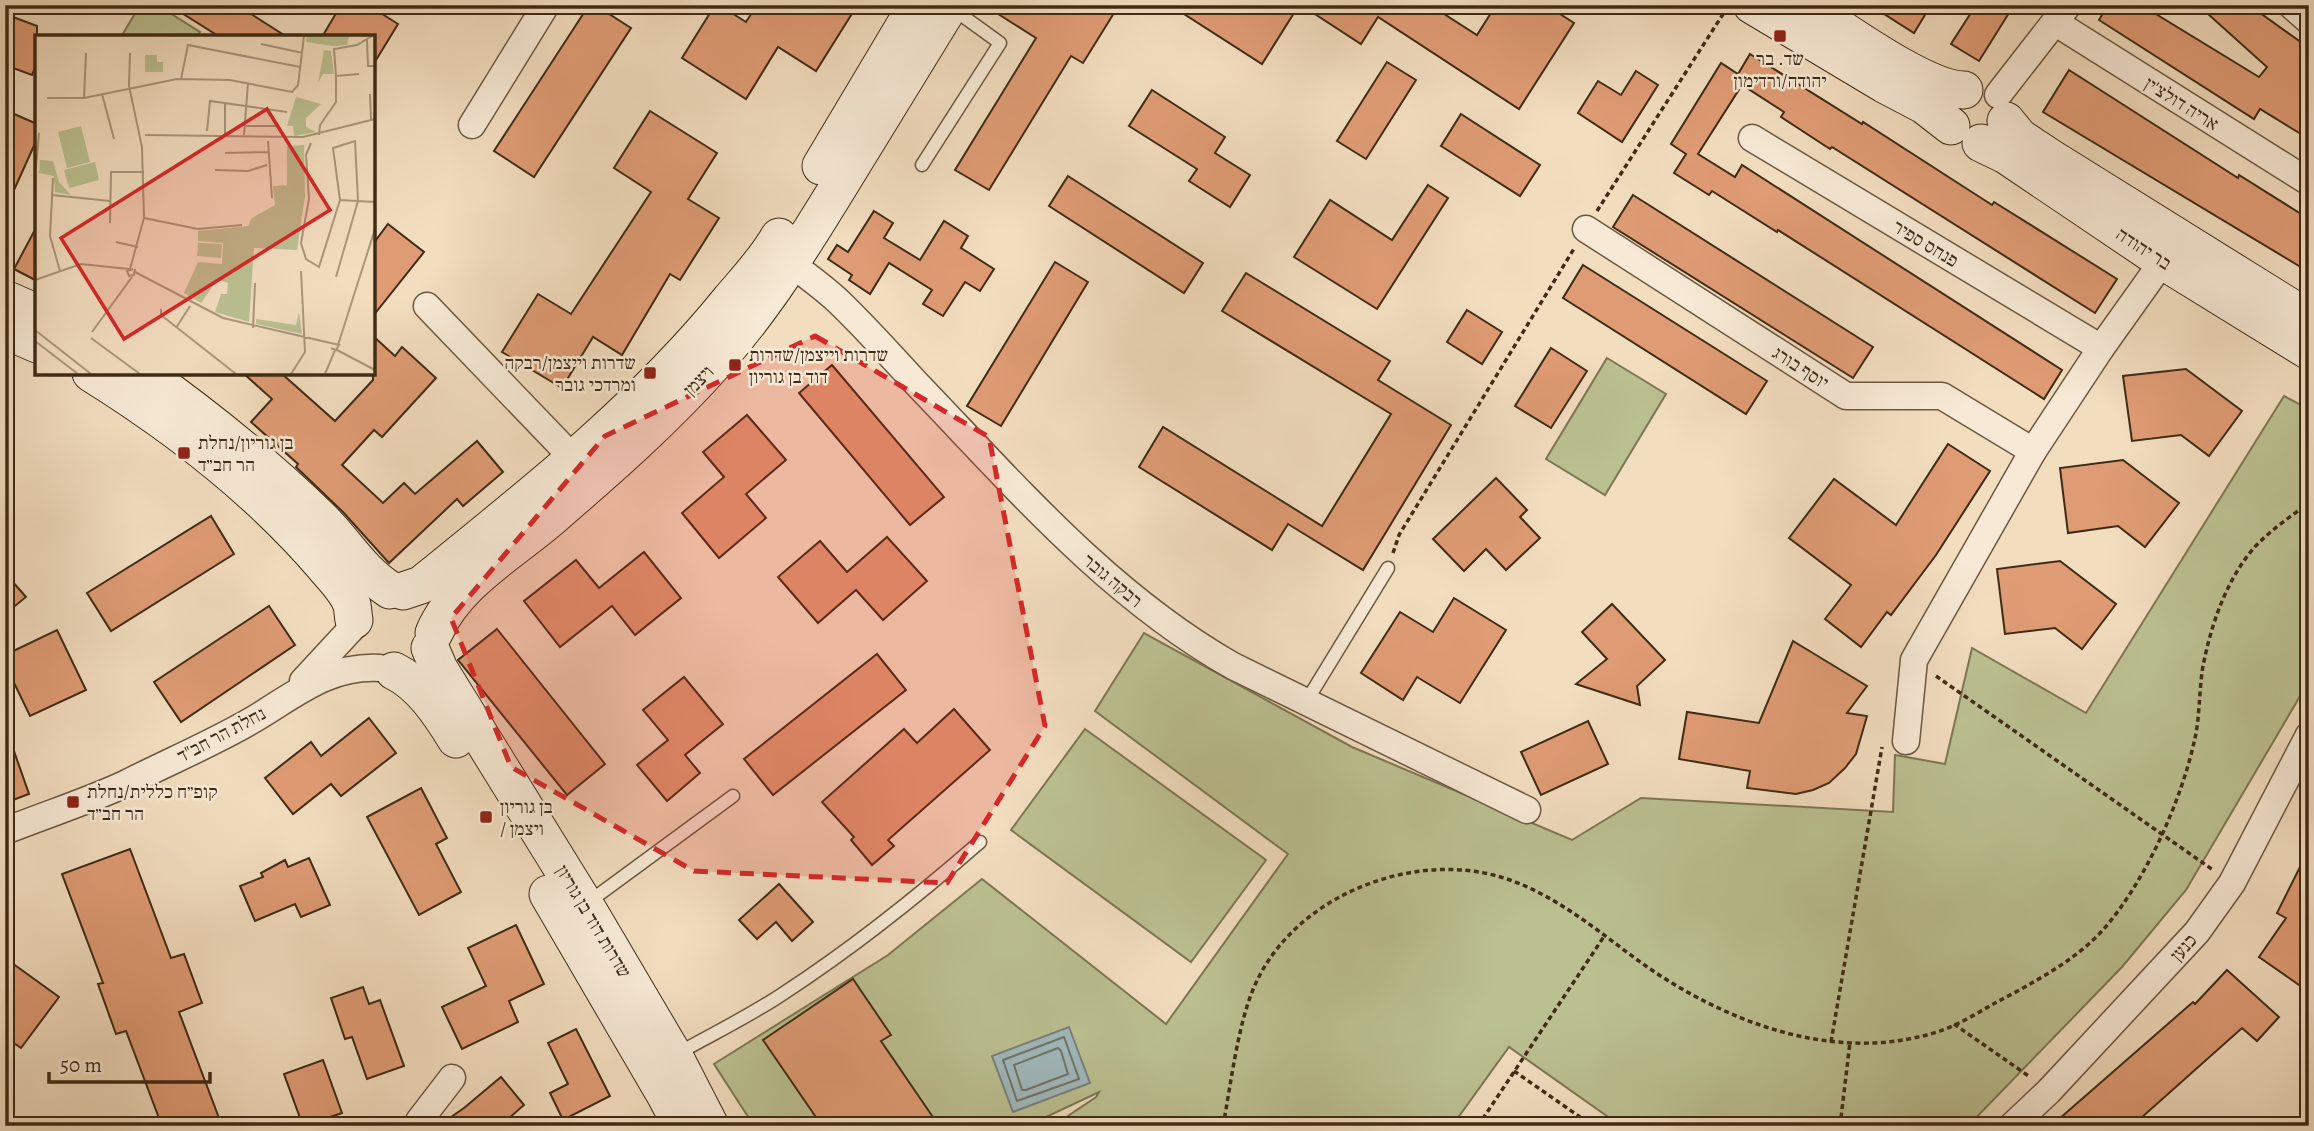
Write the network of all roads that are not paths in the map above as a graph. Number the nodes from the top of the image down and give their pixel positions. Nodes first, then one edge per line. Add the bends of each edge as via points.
1 (546, 5) edge
2 (1752, 5) edge
3 (1805, 5) edge
4 (2291, 5) edge
5 (938, 6) edge
6 (2062, 14) edge
7 (2309, 21) edge
8 (1980, 115) junction
9 (472, 125) dead end
10 (1752, 138) dead end
11 (922, 165) dead end
12 (2309, 182) edge
13 (1586, 229) road end
14 (781, 257) junction
15 (2162, 261) junction
16 (5, 299) edge
17 (427, 306) dead end
18 (35, 312) edge
19 (2309, 319) edge
20 (5, 330) edge
21 (35, 343) edge
22 (2101, 348) junction
23 (2309, 351) edge
24 (93, 374) edge
25 (145, 374) edge
26 (2033, 451) junction
27 (573, 458) junction
28 (1388, 568) road end
29 (396, 591) junction
30 (354, 624) junction
31 (432, 640) junction
32 (387, 669) junction
33 (282, 702) junction
34 (1306, 703) junction
35 (2309, 735) edge
36 (1906, 741) road end
37 (733, 796) dead end
38 (1527, 810) dead end
39 (5, 831) edge
40 (980, 842) dead end
41 (574, 912) junction
42 (674, 1056) junction
43 (452, 1078) dead end
44 (421, 1126) edge
45 (682, 1126) edge
46 (710, 1126) edge
47 (2012, 1126) edge

1 - 9 street
2 - 8 street, בר יהודה via 1924,105
3 - 8 street, בר יהודה via 1920,77 1954,90
4 - 7 street
5 - 11 lane via 1000,43
5 - 14 street, ויצמן
6 - 8 street
6 - 12 street, אריה דולצ'ין
8 - 15 street, בר יהודה via 2006,155
8 - 19 street, בר יהודה
10 - 22 street, פנחס ספיר
13 - 26 street, יוסף בורג via 1846,396 1942,396
14 - 27 street, ויצמן via 662,377
14 - 31 street, ויצמן via 746,325 683,396 585,489 466,587 442,615
14 - 34 street, רבקה גובר via 837,300 1110,579 1192,642
15 - 22 street
15 - 23 street, בר יהודה
16 - 18 street
17 - 27 street
20 - 21 street
22 - 26 street
24 - 30 street via 181,435 302,539 340,584 352,605
25 - 29 street via 253,456 322,520 358,564
26 - 36 street via 1914,660
27 - 29 street, ויצמן via 429,578
28 - 34 lane
29 - 30 street via 371,597
29 - 31 street via 422,602 429,612
30 - 32 street via 359,652
30 - 33 street
31 - 32 street via 415,664
31 - 41 street, שדרות דוד בן גוריון via 439,669
32 - 33 street via 340,671
32 - 41 street, שדרות דוד בן גוריון via 403,675 440,714
33 - 39 street, נחלת הר חב"ד via 121,786
34 - 38 street, רבקה גובר
35 - 47 street, כנען via 2232,883 2197,932
37 - 41 lane
40 - 42 lane via 885,921 783,994
41 - 42 street, שדרות דוד בן גוריון
41 - 45 street, שדרות דוד בן גוריון
42 - 46 street, שדרות דוד בן גוריון
43 - 44 street via 419,1121

